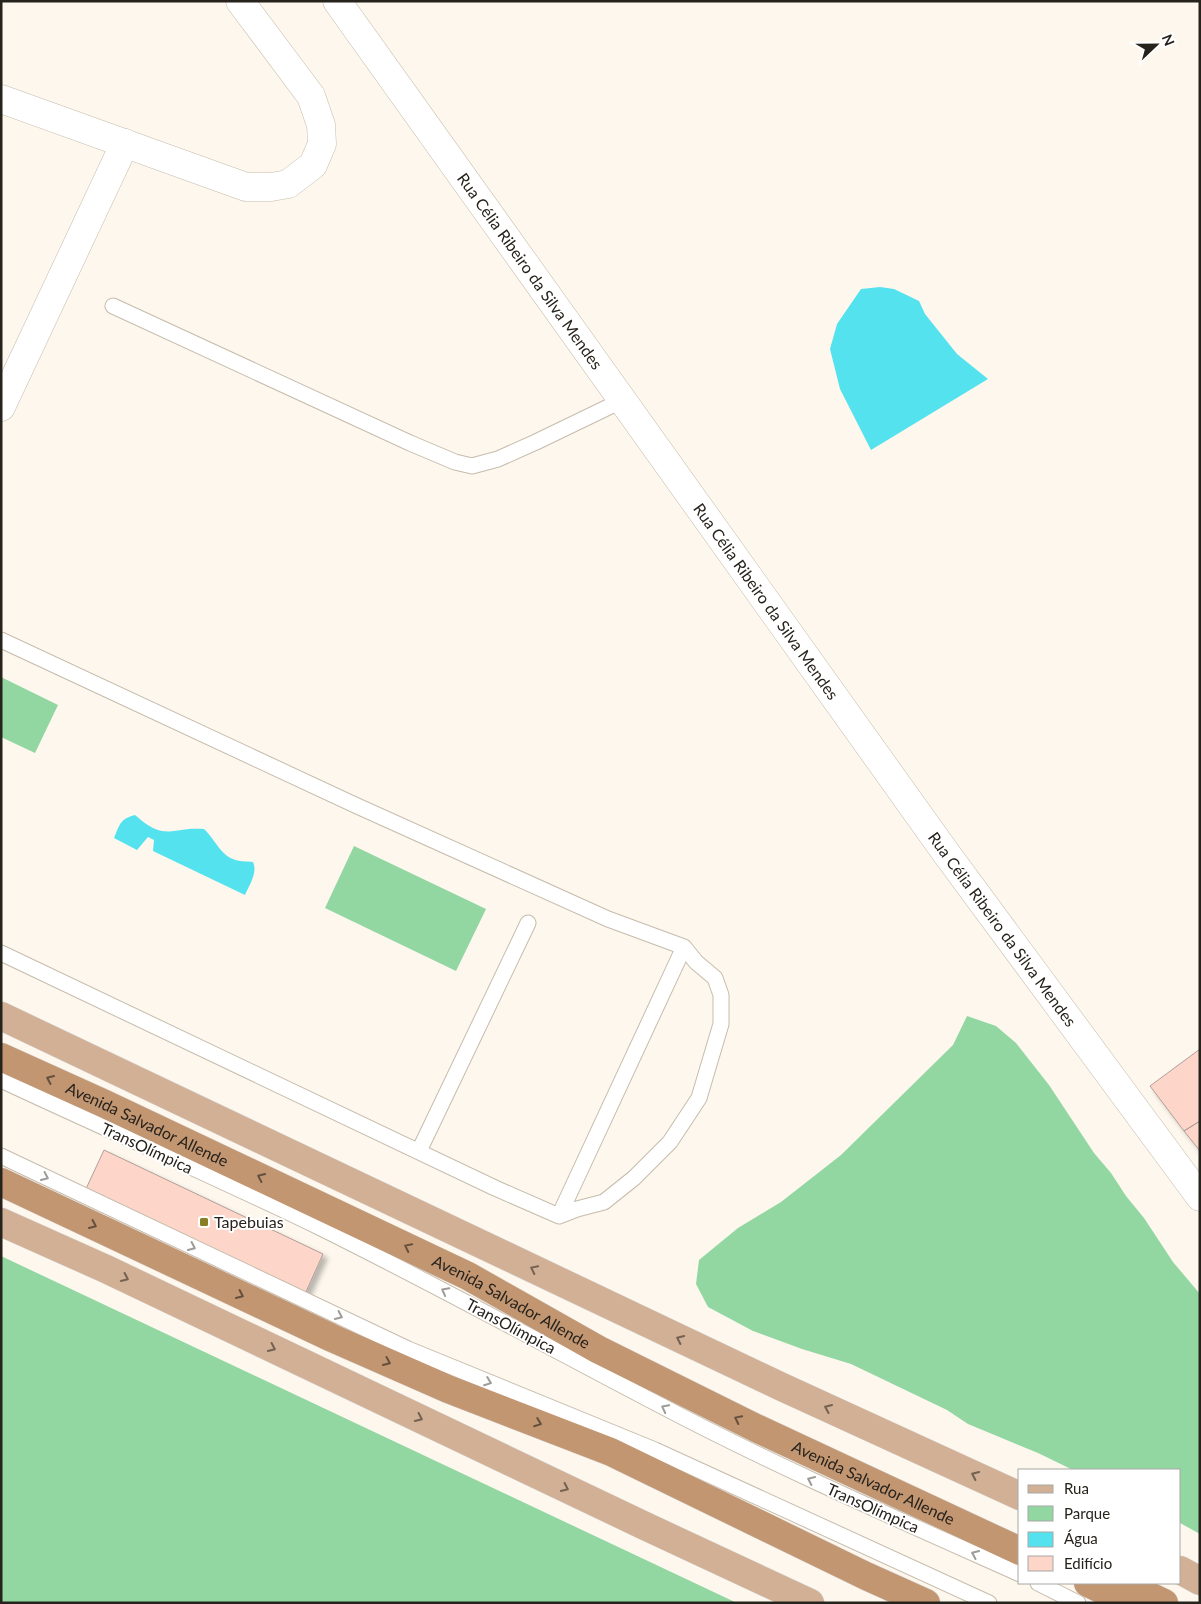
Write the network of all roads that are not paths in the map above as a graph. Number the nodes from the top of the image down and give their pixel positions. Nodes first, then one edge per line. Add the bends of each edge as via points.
1 (240, 1) edge
2 (337, 1) edge
3 (1, 100) edge
4 (124, 143) junction
5 (113, 306) dead end
6 (623, 400) junction
7 (1, 407) edge
8 (1, 640) edge
9 (528, 923) dead end
10 (684, 947) junction
11 (1, 953) edge
12 (1, 1016) edge
13 (1, 1057) edge
14 (1, 1080) edge
15 (419, 1151) junction
16 (1, 1156) edge
17 (1, 1182) edge
18 (1200, 1197) edge
19 (558, 1216) junction
20 (1, 1222) edge
21 (776, 1436) junction
22 (1018, 1495) edge
23 (1018, 1534) edge
24 (1018, 1550) edge
25 (1181, 1571) edge
26 (1018, 1573) edge
27 (866, 1576) junction
28 (1200, 1581) edge
29 (1040, 1584) edge
30 (1090, 1584) edge
31 (1124, 1584) edge
32 (810, 1603) edge
33 (906, 1603) edge
34 (926, 1603) edge
35 (989, 1603) edge
36 (1078, 1603) edge
37 (1130, 1603) edge
38 (1164, 1603) edge

1 - 4 street via 311,96 321,125 322,144 313,165 288,184 246,187
2 - 6 street, Rua Célia Ribeiro da Silva Mendes
3 - 4 street
4 - 7 street
5 - 6 lane via 419,447 472,466 521,449
6 - 18 street, Rua Célia Ribeiro da Silva Mendes via 940,845
8 - 10 lane via 608,919
9 - 15 lane
10 - 19 lane
10 - 19 lane via 715,978 721,995 721,1024 699,1098 670,1142 634,1178 604,1202
11 - 15 lane
22 -> 12 main road, Avenida Salvador Allende via 782,1387
21 -> 13 highway, Avenida Salvador Allende via 599,1350 459,1272
26 -> 14 lane, TransOlímpica via 751,1451 328,1232
15 - 19 lane
16 -> 35 lane via 408,1348 655,1450
17 -> 27 highway via 359,1350 448,1389 611,1452
20 -> 32 main road
21 - 23 highway via 814,1438
21 - 24 highway, Avenida Salvador Allende
25 - 28 main road
27 - 33 highway
27 - 34 highway
29 - 36 lane
30 - 37 highway
31 - 38 highway

